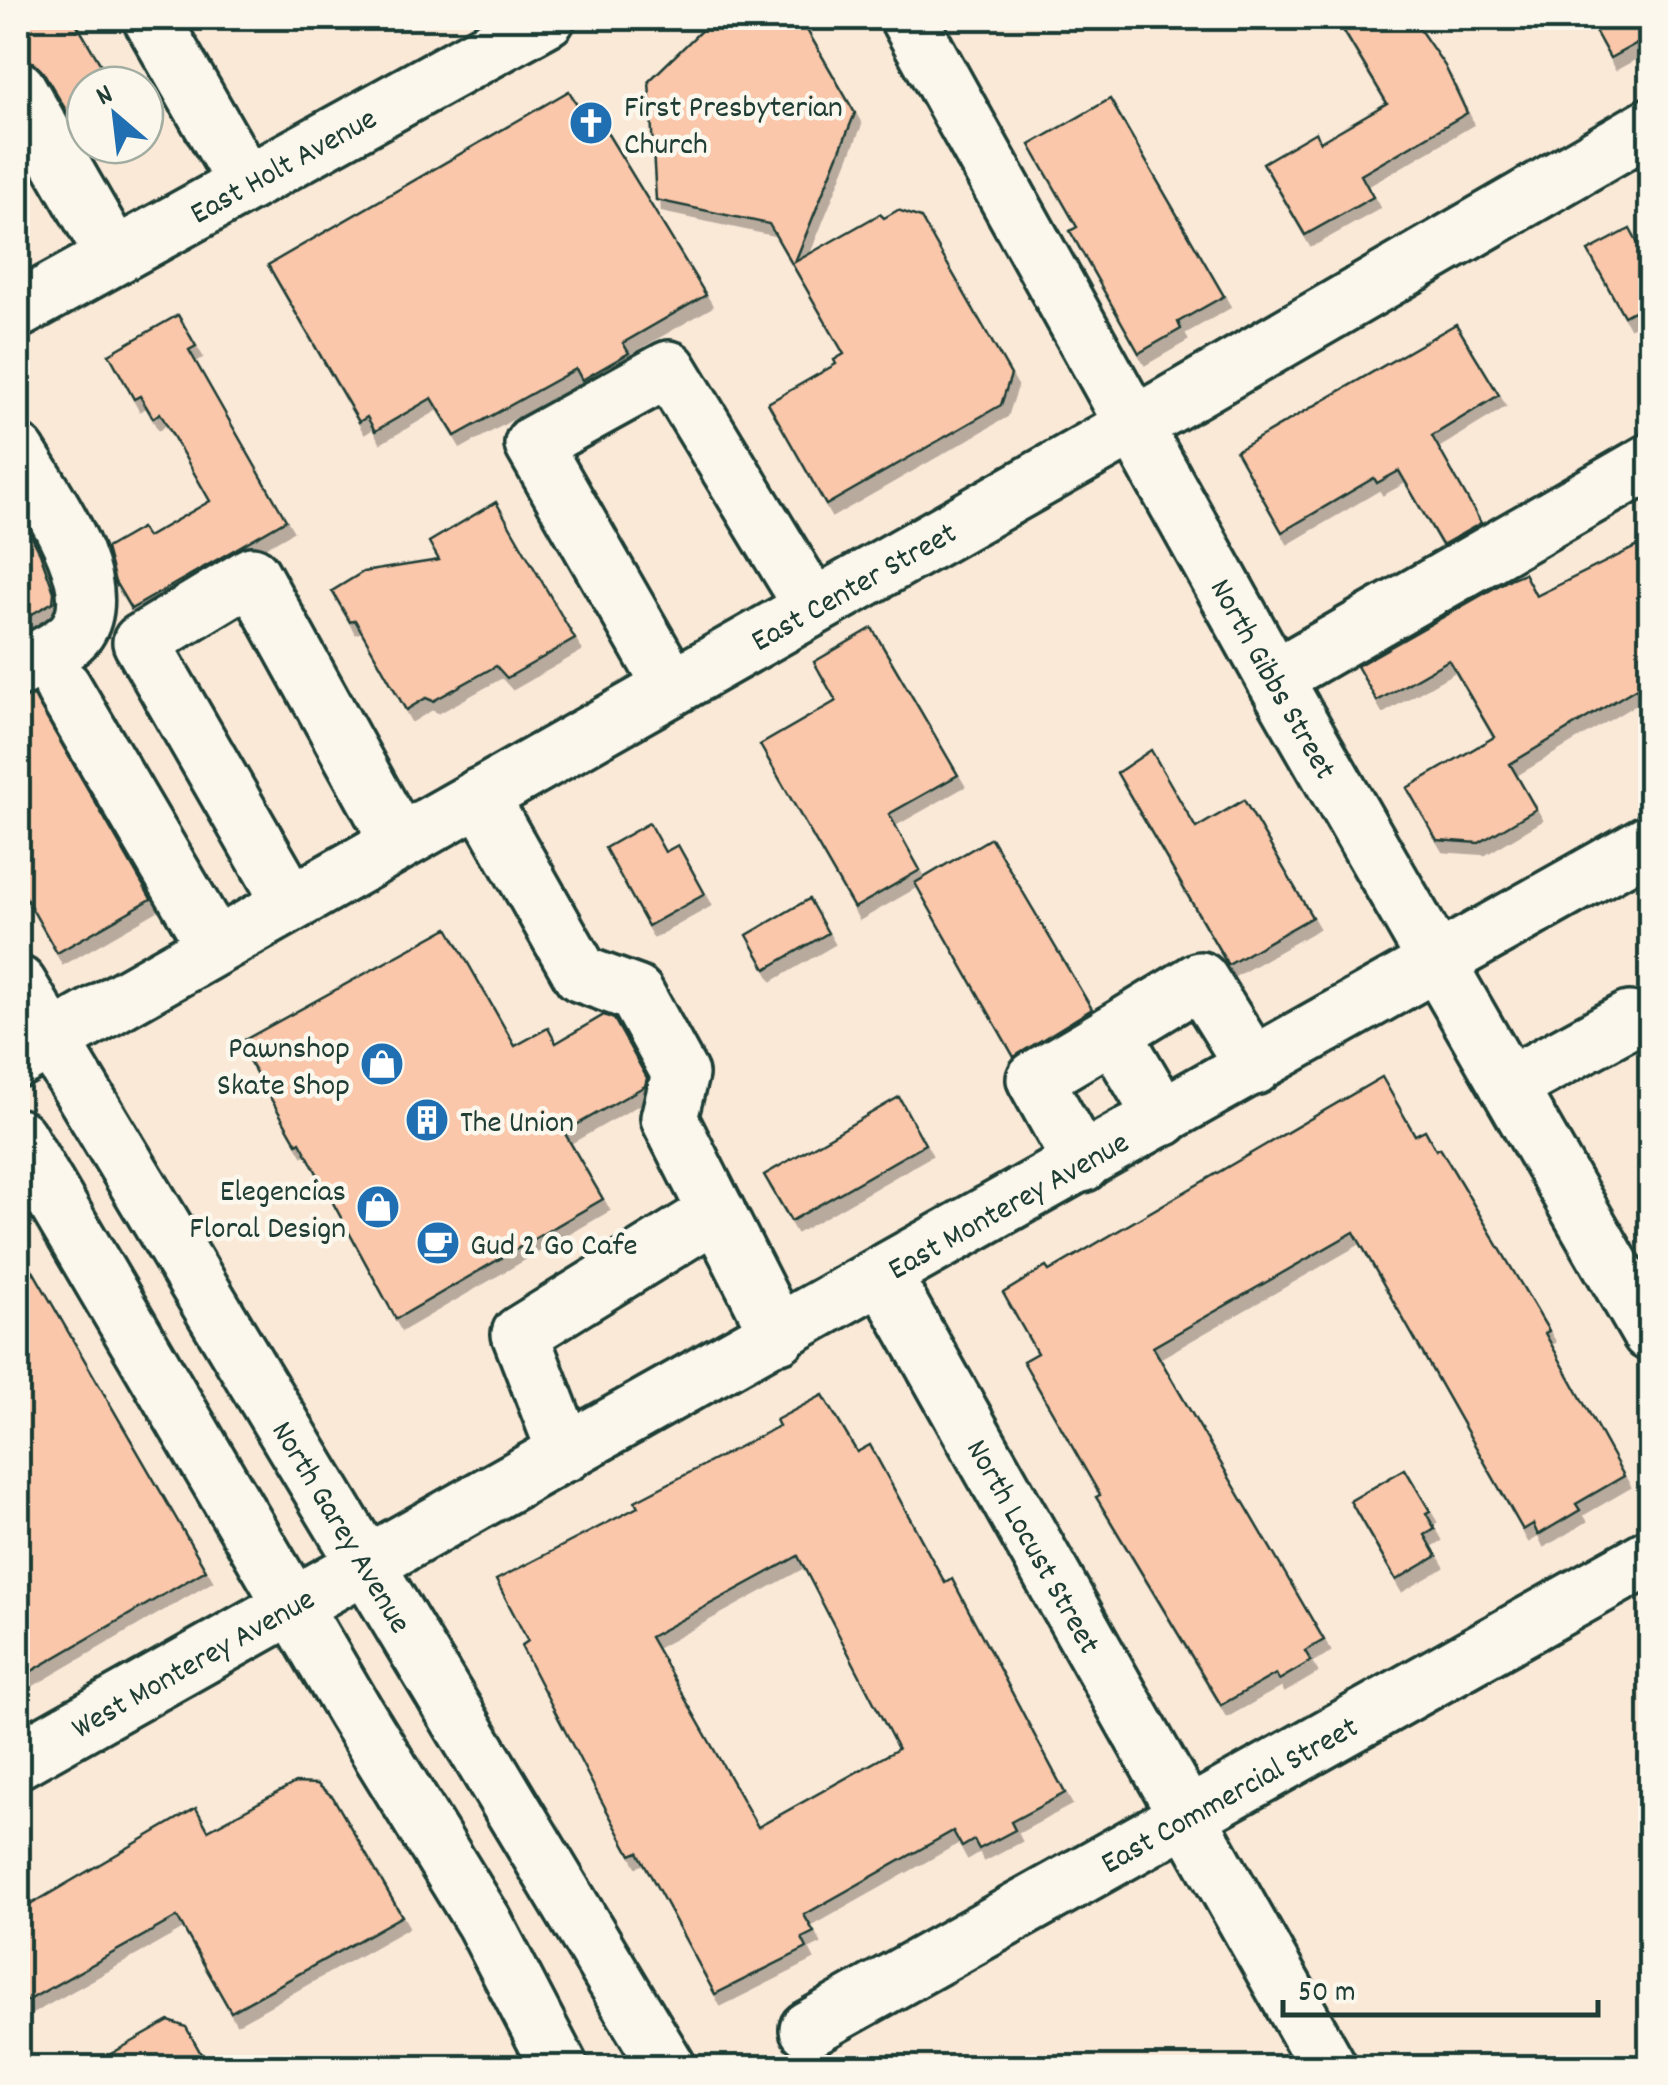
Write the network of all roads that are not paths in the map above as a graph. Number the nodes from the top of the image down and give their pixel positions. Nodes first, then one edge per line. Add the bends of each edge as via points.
1 (151, 18) edge
2 (547, 18) edge
3 (908, 18) edge
4 (18, 89) edge
5 (1650, 126) edge
6 (246, 184) junction
7 (114, 256) junction
8 (18, 310) edge
9 (1133, 426) junction
10 (18, 452) edge
11 (1650, 462) edge
12 (813, 607) junction
13 (40, 678) edge
14 (1274, 678) junction
15 (672, 687) junction
16 (480, 796) junction
17 (399, 842) junction
18 (1650, 842) edge
19 (291, 903) junction
20 (215, 946) junction
21 (1436, 964) junction
22 (18, 984) edge
23 (1643, 1029) edge
24 (1114, 1033) junction
25 (34, 1050) edge
26 (1254, 1067) junction
27 (1508, 1086) junction
28 (1163, 1118) junction
29 (18, 1137) edge
30 (1082, 1164) junction
31 (717, 1212) junction
32 (884, 1277) junction
33 (1650, 1333) edge
34 (779, 1335) junction
35 (566, 1452) junction
36 (1650, 1557) edge
37 (365, 1563) junction
38 (290, 1602) junction
39 (18, 1760) edge
40 (1186, 1814) junction
41 (808, 2029) dead end
42 (560, 2068) edge
43 (668, 2068) edge
44 (1329, 2068) edge

1 - 6 street
2 - 6 street, East Holt Avenue
3 - 9 street, North Gibbs Street
4 - 7 street
5 - 9 street, East Center Street
6 - 7 street, East Holt Avenue
7 - 8 street, East Holt Avenue
9 - 12 street, East Center Street
9 - 14 street, North Gibbs Street
10 - 13 street via 85,576 87,606 76,634
11 - 14 street
12 - 15 street, East Center Street
12 - 15 street via 668,369 533,444
13 - 20 street
14 - 21 street, North Gibbs Street
15 - 16 street, East Center Street
16 - 17 street, East Center Street
16 - 31 street via 581,974 636,994 680,1074 669,1118
17 - 19 street, East Center Street
17 - 19 street via 252,575 141,642
18 - 21 street, East Monterey Avenue
19 - 20 street, East Center Street
20 - 25 street, East Center Street
21 - 26 street, East Monterey Avenue
21 - 27 street, North Gibbs Street
22 - 25 street, North Garey Avenue
23 - 27 street
24 - 26 street via 1200,980
24 - 28 street
24 - 30 street via 1034,1078
25 - 37 street, North Garey Avenue
26 - 28 street, East Monterey Avenue
27 - 33 street, North Gibbs Street
28 - 30 street, East Monterey Avenue
29 - 38 street
30 - 32 street, East Monterey Avenue
31 - 34 street
31 - 35 street via 520,1334
32 - 34 street, East Monterey Avenue
32 - 40 street, North Locust Street
34 - 35 street, East Monterey Avenue
35 - 37 street, East Monterey Avenue
36 - 40 street, East Commercial Street
37 - 38 street, West Monterey Avenue
37 - 43 street, North Garey Avenue
38 - 39 street, West Monterey Avenue
38 - 42 street via 484,1922
40 - 41 street, East Commercial Street
40 - 44 street, North Locust Street

